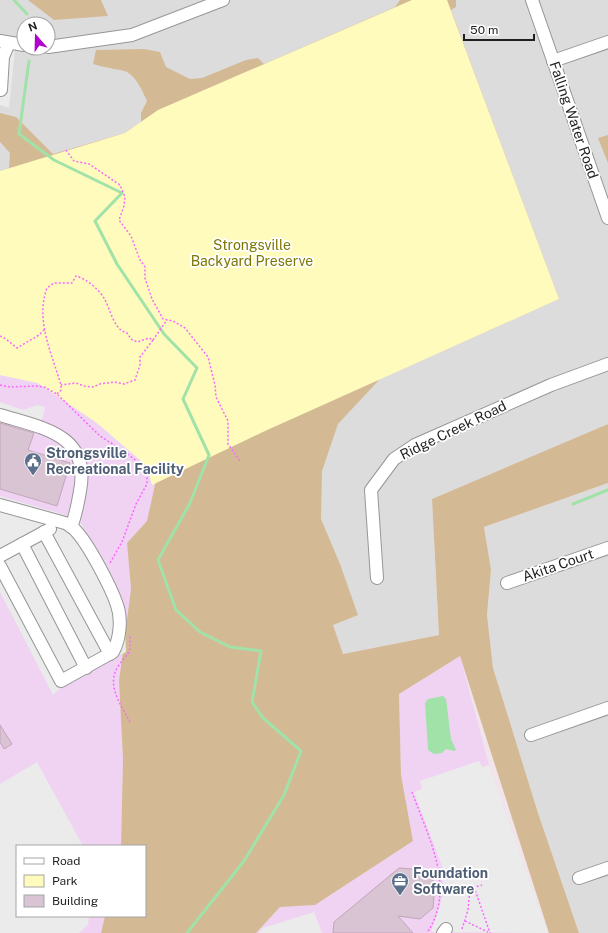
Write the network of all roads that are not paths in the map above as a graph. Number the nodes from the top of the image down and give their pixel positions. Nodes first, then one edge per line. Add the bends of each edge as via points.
1 (223, 0) edge
2 (532, 0) edge
3 (208, 3) edge
4 (4, 42) edge
5 (608, 42) edge
6 (16, 44) edge
7 (56, 46) edge
8 (1, 58) edge
9 (553, 61) junction
10 (0, 90) edge
11 (608, 215) edge
12 (608, 364) edge
13 (0, 415) edge
14 (0, 505) edge
15 (67, 525) junction
16 (44, 532) junction
17 (22, 544) junction
18 (608, 548) edge
19 (0, 556) edge
20 (0, 566) edge
21 (377, 578) dead end
22 (507, 583) dead end
23 (110, 654) junction
24 (86, 668) junction
25 (608, 708) edge
26 (531, 735) dead end
27 (608, 868) edge
28 (580, 878) dead end

1 - 3 street
2 - 9 street, Falling Water Road
3 - 7 street via 132,35
4 - 6 street
4 - 8 street
5 - 9 street
8 - 10 street
9 - 11 street, Falling Water Road
12 - 21 street, Ridge Creek Road via 551,385 415,445 394,459 371,490
13 - 15 street via 41,427 59,436 77,453 82,476 78,504
14 - 15 street
15 - 16 street
15 - 23 street via 83,539 118,605 118,644
16 - 17 street
16 - 23 street
17 - 19 street
17 - 24 street
18 - 22 street, Akita Court
20 - 24 street via 61,681
23 - 24 street
25 - 26 street
27 - 28 street

